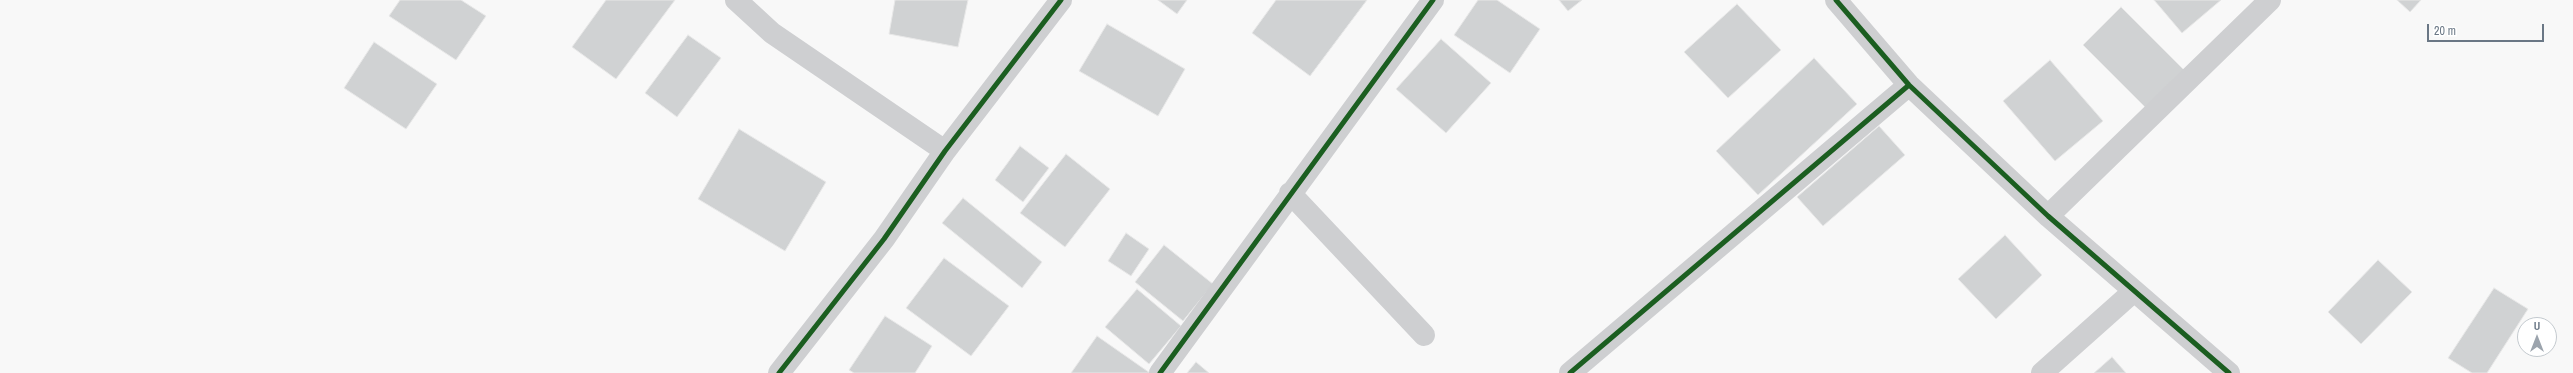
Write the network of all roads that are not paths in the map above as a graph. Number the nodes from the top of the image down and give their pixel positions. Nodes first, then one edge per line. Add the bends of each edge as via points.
1 (736, 0) edge
2 (1061, 0) edge
3 (1433, 0) edge
4 (1836, 0) edge
5 (2270, 0) edge
6 (1909, 85) junction
7 (945, 151) junction
8 (1290, 193) junction
9 (2048, 216) junction
10 (2134, 291) junction
11 (1424, 335) dead end
12 (2223, 371) edge
13 (779, 373) edge
14 (1160, 373) edge
15 (1570, 373) edge
16 (2042, 373) edge

1 - 7 street via 772,33
2 - 7 street
3 - 8 street
4 - 6 street
5 - 9 street
6 - 9 street
6 - 15 street
7 - 13 street via 884,239
8 - 11 street
8 - 14 street
9 - 10 street
10 - 12 street
10 - 16 street

